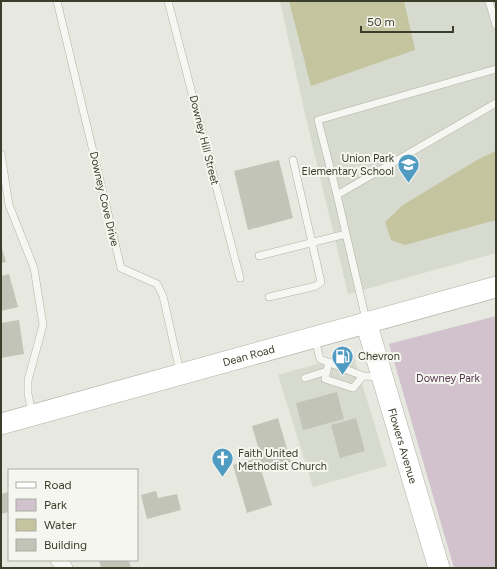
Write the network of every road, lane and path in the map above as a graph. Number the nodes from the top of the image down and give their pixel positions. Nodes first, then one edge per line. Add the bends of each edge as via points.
1 (57, 1) edge
2 (168, 1) edge
3 (489, 1) edge
4 (496, 25) edge
5 (496, 69) edge
6 (496, 103) edge
7 (1, 154) edge
8 (292, 160) dead end
9 (336, 195) junction
10 (346, 234) junction
11 (312, 243) junction
12 (259, 256) dead end
13 (240, 278) dead end
14 (496, 286) edge
15 (270, 297) dead end
16 (366, 322) junction
17 (314, 337) junction
18 (329, 362) junction
19 (327, 371) junction
20 (181, 374) junction
21 (373, 376) junction
22 (305, 378) dead end
23 (32, 415) junction
24 (1, 424) edge
25 (439, 568) edge

1 - 20 lane, Downey Cove Drive via 121,268 157,284 163,296
2 - 13 lane, Downey Hill Street
3 - 4 lane
5 - 9 lane via 318,120
6 - 9 lane
7 - 23 lane via 9,205 34,268 43,325 28,380
8 - 11 lane
9 - 10 lane
10 - 11 lane
10 - 16 lane
11 - 12 lane
11 - 15 lane via 321,282 316,286
14 - 16 main road, Dean Road
16 - 17 main road, Dean Road
16 - 21 main road, Flowers Avenue
17 - 18 lane via 320,359
17 - 20 main road, Dean Road
18 - 19 lane
18 - 21 lane
19 - 21 lane via 325,379 353,388
19 - 22 lane
20 - 23 main road, Dean Road
21 - 25 main road, Flowers Avenue
23 - 24 main road, Dean Road

